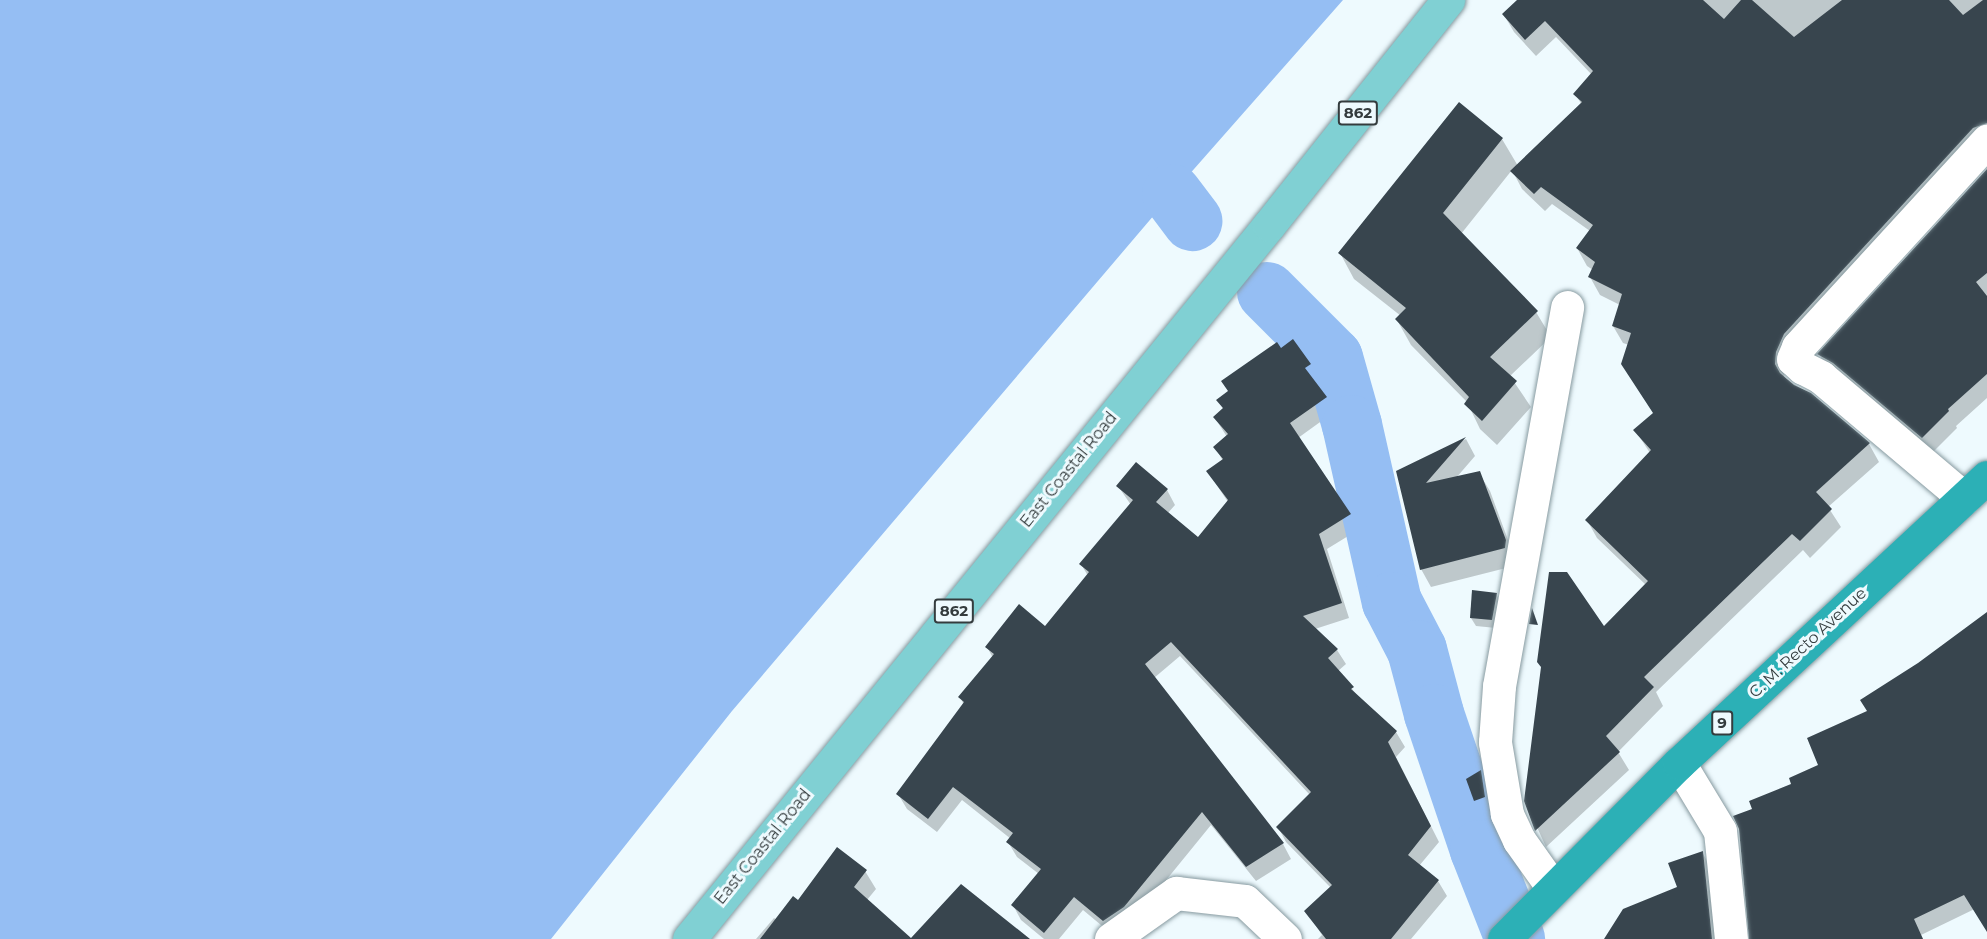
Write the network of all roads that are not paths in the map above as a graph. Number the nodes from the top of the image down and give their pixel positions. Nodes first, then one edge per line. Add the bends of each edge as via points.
1 (1448, 0) edge
2 (1987, 141) edge
3 (1567, 307) dead end
4 (1987, 477) edge
5 (1964, 498) junction
6 (1679, 763) junction
7 (1545, 897) junction
8 (689, 939) edge
9 (1111, 939) edge
10 (1286, 939) edge
11 (1504, 939) edge
12 (1731, 939) edge

1 - 8 main road, East Coastal Road / 862
2 - 5 street via 1798,347 1793,359 1821,377
3 - 7 street via 1499,687 1495,742 1507,814
4 - 5 highway, C. M. Recto Avenue / 9
5 - 6 highway, C. M. Recto Avenue / 9
6 - 7 highway, C. M. Recto Avenue / 9
6 - 12 street via 1720,831
7 - 11 highway, C. M. Recto Avenue / 9
9 - 10 street via 1176,892 1245,901

